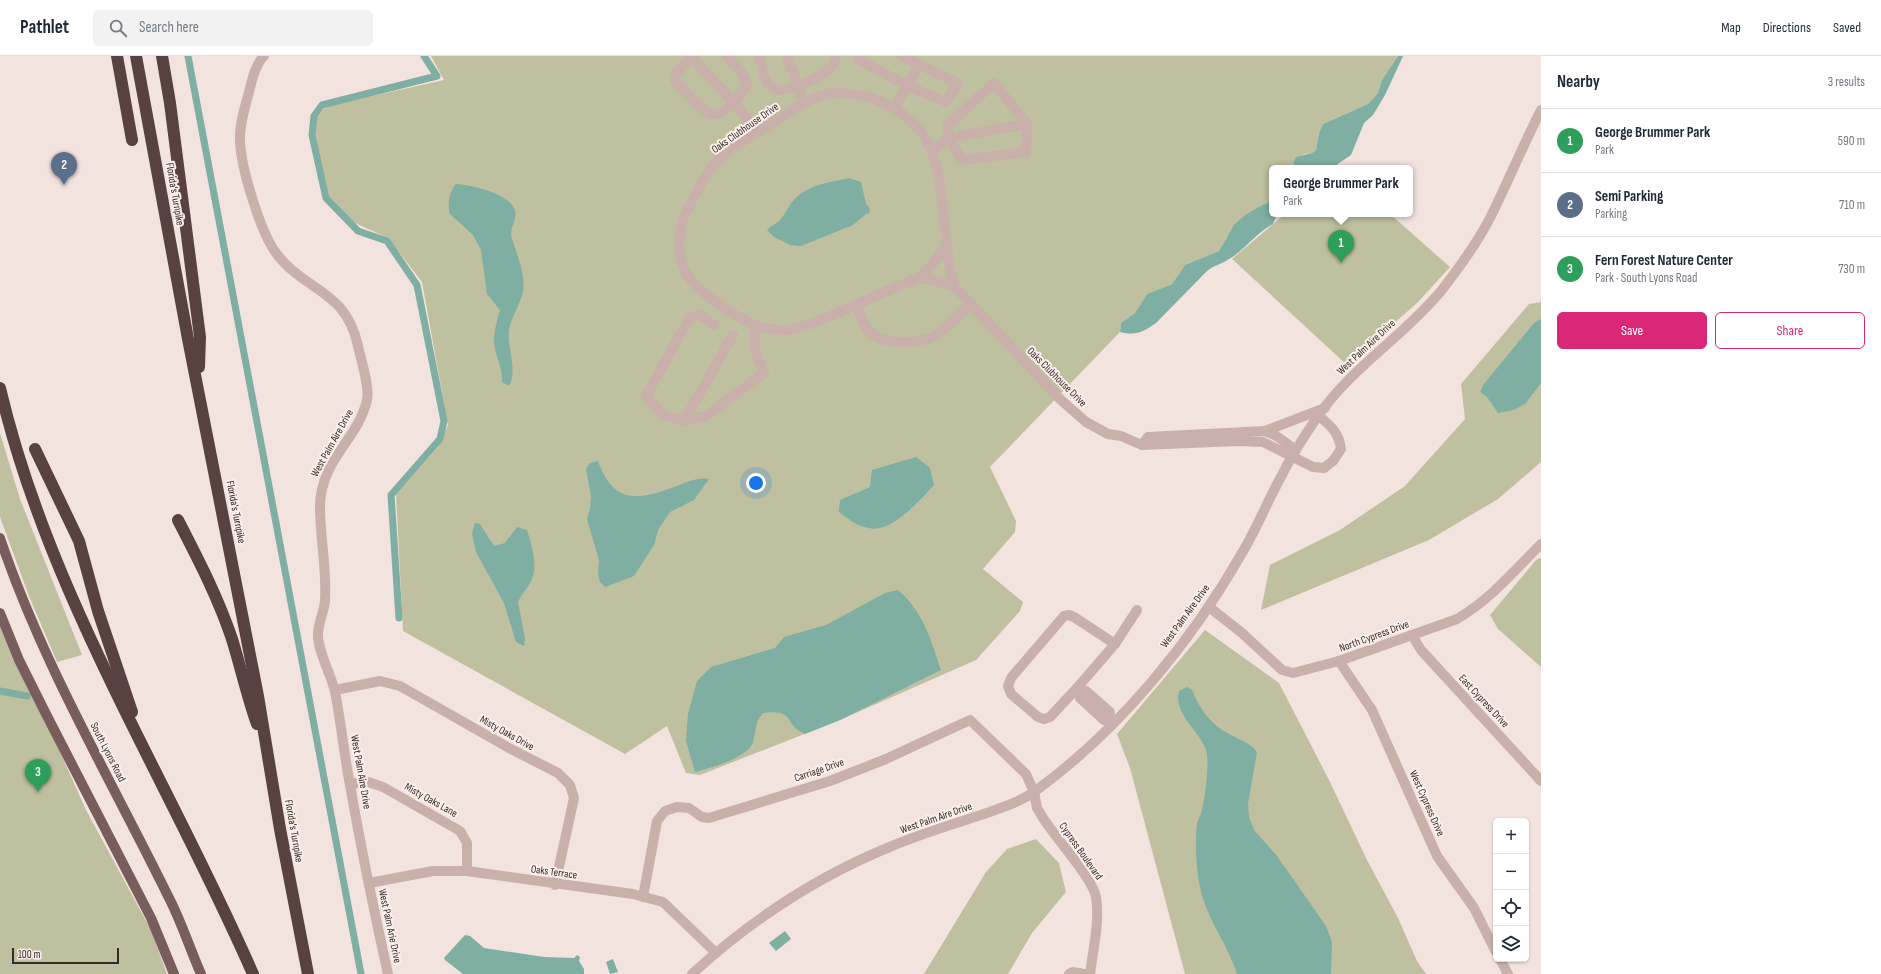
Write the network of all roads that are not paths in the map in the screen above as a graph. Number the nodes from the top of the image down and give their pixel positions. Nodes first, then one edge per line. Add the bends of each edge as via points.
1 (117, 56) edge
2 (136, 56) edge
3 (162, 56) edge
4 (264, 56) edge
5 (727, 56) edge
6 (759, 56) edge
7 (787, 56) edge
8 (836, 56) edge
9 (859, 56) edge
10 (902, 56) edge
11 (693, 57) edge
12 (918, 65) junction
13 (796, 85) junction
14 (908, 86) junction
15 (734, 102) junction
16 (804, 103) junction
17 (894, 107) junction
18 (1541, 110) edge
19 (1027, 124) junction
20 (758, 132) junction
21 (949, 138) junction
22 (132, 140) dead end
23 (932, 150) junction
24 (946, 246) junction
25 (918, 278) junction
26 (955, 287) junction
27 (970, 304) junction
28 (856, 306) junction
29 (714, 325) dead end
30 (755, 326) junction
31 (733, 335) dead end
32 (198, 384) junction
33 (0, 388) edge
34 (1322, 412) junction
35 (684, 421) junction
36 (1265, 431) junction
37 (1142, 445) junction
38 (35, 449) dead end
39 (1294, 454) junction
40 (178, 520) dead end
41 (0, 538) edge
42 (1541, 544) edge
43 (1209, 607) junction
44 (1137, 610) dead end
45 (0, 613) edge
46 (1412, 635) junction
47 (1115, 644) junction
48 (1339, 661) junction
49 (335, 690) junction
50 (1079, 690) junction
51 (1111, 720) junction
52 (136, 733) junction
53 (266, 748) junction
54 (1541, 781) edge
55 (350, 784) junction
56 (1034, 792) junction
57 (466, 871) junction
58 (369, 883) junction
59 (555, 885) junction
60 (643, 897) junction
61 (1493, 946) edge
62 (716, 953) junction
63 (1502, 962) edge
64 (174, 974) edge
65 (201, 974) edge
66 (253, 974) edge
67 (308, 974) edge
68 (388, 974) edge
69 (692, 974) edge
70 (1069, 974) edge
71 (1084, 974) edge
72 (1090, 974) edge
73 (1508, 974) edge

1 - 22 highway
2 - 32 highway, Florida's Turnpike
3 - 32 highway via 200,337
4 - 49 street, West Palm Aire Drive via 254,74 242,120 240,140 262,230 275,252 289,268 337,302 348,316 355,332 368,397 362,417 322,482 320,506 325,601 318,636
5 - 15 street via 738,67 747,85
6 - 13 street via 770,86 780,90
7 - 13 street
8 - 13 street via 823,74
9 - 14 street via 857,59
10 - 12 street
11 - 15 street
11 - 15 street via 676,73 676,82 709,114 722,113
12 - 14 street
12 - 14 street via 958,83 946,102
13 - 16 street
14 - 17 street
15 - 20 street
16 - 17 street, Oaks Clubhouse Drive via 833,93 871,98
16 - 20 street, Oaks Clubhouse Drive
17 - 23 street, Oaks Clubhouse Drive via 921,132
18 - 34 street, West Palm Aire Drive via 1489,220 1442,290 1422,312 1361,366
19 - 21 street
19 - 21 street via 1026,152 962,160
19 - 21 street via 994,83 948,125
20 - 30 street, Oaks Clubhouse Drive via 719,159 707,172 682,220 678,252 688,279 700,291
21 - 23 street
23 - 24 street, Oaks Clubhouse Drive
24 - 25 street, Oaks Clubhouse Drive
24 - 26 street, Oaks Clubhouse Drive via 949,270
25 - 26 street
25 - 28 street, Oaks Clubhouse Drive
26 - 27 street, Oaks Clubhouse Drive
27 - 28 street via 936,335 918,341 889,341 875,336 868,330
27 - 37 street, Oaks Clubhouse Drive via 1060,400 1086,422 1108,434 1121,436
28 - 30 street, Oaks Clubhouse Drive via 812,324 788,330
29 - 35 street via 700,315 690,317 646,396 663,415
30 - 35 street via 755,349 764,373 706,416
31 - 35 street
32 - 53 highway, Florida's Turnpike
33 - 52 highway via 31,491 71,597
34 - 36 street
34 - 39 street, West Palm Aire Drive
34 - 39 street via 1339,438 1341,449 1333,461 1324,468 1313,467
36 - 37 street via 1148,437
36 - 39 street via 1275,435
37 - 39 street, Oaks Clubhouse Drive via 1263,442
38 - 52 highway via 79,541 106,636 133,715
39 - 43 street, West Palm Aire Drive via 1242,552
40 - 53 highway via 209,580 232,639 249,701
41 - 65 main road, South Lyons Road via 11,571 60,682 173,906
42 - 46 street, North Cypress Drive via 1490,596 1471,611 1457,619
43 - 48 street, North Cypress Drive via 1282,670 1293,673
43 - 51 street, West Palm Aire Drive via 1156,676
44 - 47 street
45 - 64 main road via 19,660 151,918
46 - 48 street, North Cypress Drive
46 - 54 street, East Cypress Drive via 1421,650
47 - 50 street
47 - 50 street via 1074,617 1064,616 1011,678 1008,686 1011,694 1038,717 1044,719 1050,717
48 - 61 street, West Cypress Drive via 1372,710 1437,856 1474,908
49 - 55 street, West Palm Aire Drive
49 - 59 street, Misty Oaks Drive via 380,681 400,686 558,773 570,785 574,798
50 - 51 street via 1086,691 1110,712
51 - 56 street, West Palm Aire Drive via 1089,747
52 - 66 highway via 231,924
53 - 67 highway, Florida's Turnpike
55 - 57 street, Misty Oaks Lane via 368,782 383,787 460,831 467,843
55 - 58 street, West Palm Aire Drive
56 - 60 street, Carriage Drive via 1026,774 970,720 830,781 709,818 702,817 689,808 677,807 665,811 657,821
56 - 62 street, West Palm Aire Drive via 1008,806 892,846 821,879 765,914
56 - 72 street, Cypress Boulevard via 1037,808 1088,880 1096,896 1097,913
57 - 58 street, Oaks Terrace via 434,871
57 - 59 street, Oaks Terrace
58 - 68 street, West Palm Arie Drive
59 - 60 street, Oaks Terrace
60 - 62 street, Oaks Terrace via 663,902
62 - 69 street, West Palm Aire Drive
63 - 73 street
70 - 71 street

